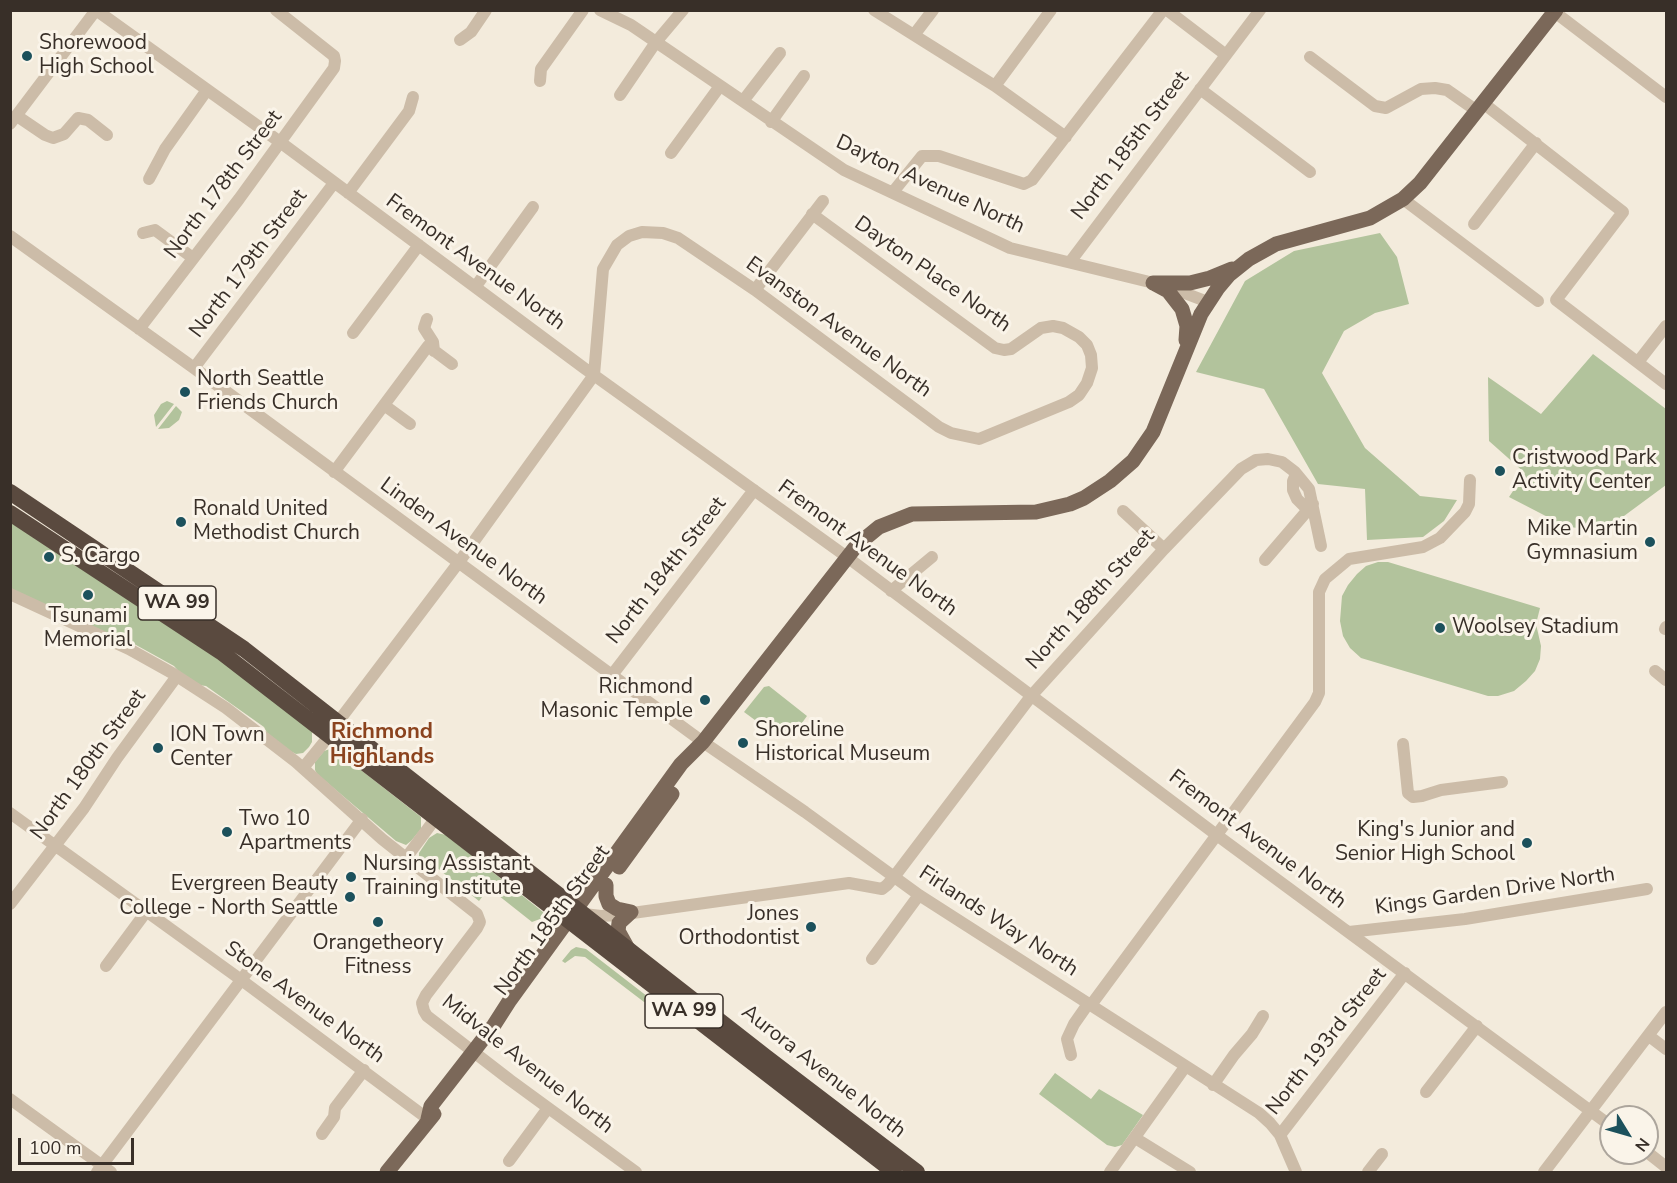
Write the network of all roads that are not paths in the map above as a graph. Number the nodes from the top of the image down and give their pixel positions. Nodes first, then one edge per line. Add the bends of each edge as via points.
1 (96, 10) edge
2 (276, 10) edge
3 (486, 10) edge
4 (583, 10) edge
5 (600, 10) edge
6 (683, 10) edge
7 (874, 10) edge
8 (933, 10) edge
9 (1051, 10) edge
10 (1165, 10) edge
11 (1260, 10) edge
12 (1554, 11) edge
13 (914, 35) junction
14 (460, 40) dead end
15 (656, 42) junction
16 (780, 53) dead end
17 (1226, 54) junction
18 (1310, 57) dead end
19 (804, 76) dead end
20 (540, 81) dead end
21 (720, 86) junction
22 (995, 86) junction
23 (1200, 89) junction
24 (207, 90) junction
25 (620, 95) dead end
26 (413, 97) dead end
27 (1666, 97) edge
28 (743, 101) junction
29 (1480, 107) junction
30 (14, 120) edge
31 (771, 122) junction
32 (107, 135) dead end
33 (1066, 137) junction
34 (280, 142) junction
35 (1536, 143) junction
36 (671, 153) dead end
37 (1310, 172) dead end
38 (149, 179) dead end
39 (334, 183) junction
40 (893, 192) junction
41 (348, 193) junction
42 (1403, 199) junction
43 (823, 201) dead end
44 (532, 207) dead end
45 (812, 214) junction
46 (1474, 224) dead end
47 (143, 233) dead end
48 (10, 237) edge
49 (419, 245) junction
50 (193, 258) junction
51 (1070, 262) junction
52 (1240, 266) junction
53 (1153, 283) junction
54 (476, 286) junction
55 (755, 290) junction
56 (1208, 302) junction
57 (1538, 302) dead end
58 (427, 319) dead end
59 (1666, 326) edge
60 (140, 329) junction
61 (353, 333) dead end
62 (431, 348) junction
63 (1185, 352) junction
64 (1638, 362) junction
65 (452, 363) dead end
66 (194, 368) junction
67 (594, 375) junction
68 (1666, 384) edge
69 (384, 405) junction
70 (410, 424) dead end
71 (980, 439) joint
72 (334, 471) junction
73 (1470, 480) dead end
74 (754, 490) junction
75 (10, 492) edge
76 (1311, 507) junction
77 (1123, 511) dead end
78 (10, 513) edge
79 (64, 528) junction
80 (45, 535) junction
81 (1321, 546) dead end
82 (1164, 549) junction
83 (847, 557) junction
84 (932, 557) dead end
85 (1265, 561) dead end
86 (459, 562) junction
87 (891, 591) junction
88 (10, 594) edge
89 (224, 634) junction
90 (200, 637) junction
91 (1655, 671) dead end
92 (612, 675) junction
93 (177, 676) junction
94 (1666, 680) edge
95 (1032, 694) junction
96 (334, 728) junction
97 (703, 742) junction
98 (1403, 744) dead end
99 (303, 768) junction
100 (1502, 782) dead end
101 (427, 792) junction
102 (408, 797) junction
103 (10, 813) edge
104 (362, 819) junction
105 (435, 819) junction
106 (1218, 836) junction
107 (55, 846) junction
108 (406, 858) junction
109 (894, 877) junction
110 (606, 885) junction
111 (1647, 889) dead end
112 (919, 896) junction
113 (10, 904) edge
114 (146, 912) junction
115 (631, 912) junction
116 (575, 917) junction
117 (1348, 932) junction
118 (628, 949) junction
119 (872, 959) dead end
120 (106, 966) dead end
121 (1405, 974) junction
122 (240, 979) junction
123 (1090, 1004) junction
124 (1666, 1011) edge
125 (1263, 1016) dead end
126 (713, 1024) junction
127 (1477, 1026) junction
128 (1649, 1036) junction
129 (1666, 1048) edge
130 (476, 1054) junction
131 (1071, 1055) dead end
132 (1185, 1067) junction
133 (364, 1071) junction
134 (1213, 1085) junction
135 (1426, 1092) dead end
136 (10, 1099) edge
137 (548, 1108) junction
138 (1592, 1112) junction
139 (838, 1113) junction
140 (818, 1114) junction
141 (1599, 1117) edge
142 (428, 1119) junction
143 (856, 1127) junction
144 (839, 1130) junction
145 (322, 1134) dead end
146 (1280, 1135) junction
147 (1135, 1138) junction
148 (1382, 1154) dead end
149 (509, 1161) dead end
150 (103, 1170) edge
151 (387, 1173) edge
152 (636, 1173) edge
153 (894, 1173) edge
154 (917, 1173) edge
155 (1110, 1173) edge
156 (1190, 1173) edge
157 (1296, 1173) edge
158 (1368, 1173) edge
159 (1544, 1173) edge

1 - 24 street, Fremont Avenue North
1 - 30 street
2 - 34 street, North 178th Street via 334,56 335,62
3 - 14 street via 471,32
4 - 20 street via 541,69
5 - 15 street, Dayton Avenue North
6 - 15 street
7 - 13 street
8 - 13 street
9 - 22 street
10 - 17 street
10 - 33 street
11 - 17 street, North 185th Street
12 - 27 street
12 - 29 main road
13 - 22 street
15 - 21 street, Dayton Avenue North
15 - 25 street
16 - 28 street
17 - 23 street, North 185th Street
18 - 29 street via 1375,106 1386,108 1421,88 1435,88
19 - 31 street
21 - 28 street, Dayton Avenue North
21 - 36 street
22 - 33 street
23 - 37 street
23 - 51 street, North 185th Street
24 - 34 street, Fremont Avenue North
24 - 38 street
26 - 41 street via 409,111
28 - 31 street, Dayton Avenue North
29 - 35 street
29 - 42 main road
30 - 32 street via 53,138 64,134 78,118 88,120
31 - 40 street, Dayton Avenue North via 843,170
33 - 40 street via 1032,180 1024,184 939,156 922,156
34 - 39 street, Fremont Avenue North
34 - 50 street, North 178th Street
35 - 46 street
35 - 64 street via 1623,212 1556,300
39 - 41 street, Fremont Avenue North
39 - 66 street, North 179th Street
40 - 51 street, Dayton Avenue North via 1010,248
41 - 49 street, Fremont Avenue North
42 - 52 main road via 1370,218 1276,244
42 - 57 street
43 - 45 street
44 - 54 street
45 - 55 street
45 - 71 street, Dayton Place North via 995,348 1011,349 1041,328 1053,326 1063,328 1087,345 1092,368 1079,395
47 - 50 street via 155,230
48 - 60 street, Linden Avenue North
49 - 54 street, Fremont Avenue North
49 - 61 street
50 - 60 street, North 178th Street
51 - 53 street, Dayton Avenue North
52 - 53 main road via 1191,283
52 - 56 main road, North 185th Street
53 - 56 street, Dayton Avenue North
53 - 63 main road via 1168,291 1182,309 1187,326
54 - 67 street, Fremont Avenue North
55 - 67 street, Evanston Avenue North via 678,238 642,232 629,236 616,245 603,269
55 - 71 street, Evanston Avenue North via 939,426 957,435
56 - 63 main road, North 185th Street
58 - 62 street via 424,328 434,342
59 - 64 street
60 - 66 street, Linden Avenue North
62 - 65 street
62 - 69 street
63 - 83 main road, North 185th Street via 1147,442 1122,472 1099,489 1070,504 1036,512 925,512 900,517 866,536
64 - 68 street
66 - 72 street, Linden Avenue North
67 - 74 street, Fremont Avenue North
67 - 86 street
69 - 70 street
69 - 72 street
72 - 86 street, Linden Avenue North
73 - 106 street via 1465,512 1440,538 1423,547 1349,559 1325,579 1319,592 1319,693
74 - 83 street, Fremont Avenue North
74 - 92 street, North 184th Street
75 - 79 highway, Aurora Avenue North / WA 99
76 - 81 street, North 188th Street
76 - 82 street, North 188th Street via 1309,489 1282,462 1256,460 1229,480
76 - 85 street
77 - 82 street
78 - 80 highway, Aurora Avenue North / WA 99
79 - 80 main road
79 - 89 highway, Aurora Avenue North / WA 99
80 - 90 highway, Aurora Avenue North / WA 99
82 - 95 street, North 188th Street
83 - 87 street, Fremont Avenue North
83 - 97 main road, North 185th Street
84 - 87 street
86 - 92 street, Linden Avenue North
86 - 96 street
87 - 95 street, Fremont Avenue North
88 - 93 street, Midvale Avenue North via 119,644
89 - 90 main road
89 - 96 highway, Aurora Avenue North / WA 99
90 - 96 highway, Aurora Avenue North / WA 99 via 311,721
91 - 94 street
92 - 97 street, Linden Avenue North
93 - 99 street, Midvale Avenue North via 243,720
93 - 107 street, North 180th Street
95 - 106 street, Fremont Avenue North
95 - 109 street, North 188th Street
96 - 99 street
96 - 101 highway, Aurora Avenue North / WA 99 via 362,740
96 - 102 highway, Aurora Avenue North / WA 99
97 - 109 street, Linden Avenue North
97 - 110 main road, North 185th Street via 700,757
97 - 116 main road, North 185th Street via 681,764
98 - 100 street via 1410,796
99 - 104 street, Midvale Avenue North
101 - 102 main road
101 - 116 highway, Aurora Avenue North / WA 99
102 - 105 highway, Aurora Avenue North / WA 99
103 - 107 street, Stone Avenue North
104 - 108 street, Midvale Avenue North
104 - 122 street
105 - 108 street
105 - 116 highway, Aurora Avenue North / WA 99
106 - 117 street, Fremont Avenue North
106 - 123 street
107 - 113 street, North 180th Street
107 - 114 street, Stone Avenue North
108 - 130 street, Midvale Avenue North via 479,917 477,928 422,1003 428,1016
109 - 112 street, Firlands Way North
109 - 115 street, Firlands Way North via 888,885 877,889 849,883
110 - 115 main road via 609,903
110 - 116 main road, North 185th Street
111 - 117 street, Kings Garden Drive North
112 - 119 street
112 - 123 street, Firlands Way North
114 - 120 street
114 - 122 street, Stone Avenue North
115 - 116 street, Firlands Way North
115 - 118 main road via 618,926
116 - 118 highway, Aurora Avenue North / WA 99
116 - 126 highway, Aurora Avenue North / WA 99
116 - 130 main road, North 185th Street
117 - 121 street, Fremont Avenue North
118 - 126 highway, Aurora Avenue North / WA 99
121 - 127 street, Fremont Avenue North
121 - 146 street, North 193rd Street
122 - 133 street, Stone Avenue North
122 - 150 street
123 - 131 street via 1067,1040
123 - 132 street, Firlands Way North
124 - 128 street
125 - 134 street
126 - 139 highway, Aurora Avenue North / WA 99
126 - 140 highway, Aurora Avenue North / WA 99
127 - 135 street
127 - 138 street, Fremont Avenue North
128 - 129 street
128 - 138 street
130 - 137 street, Midvale Avenue North
130 - 142 main road, North 185th Street
132 - 134 street, Firlands Way North
132 - 147 street
133 - 142 street, Stone Avenue North
133 - 145 street via 335,1108 334,1117
134 - 146 street, Firlands Way North via 1259,1113
136 - 150 street
137 - 149 street
137 - 152 street, Midvale Avenue North
138 - 141 street, Fremont Avenue North
138 - 159 street
139 - 140 main road
139 - 143 highway, Aurora Avenue North / WA 99
140 - 144 highway, Aurora Avenue North / WA 99
142 - 151 main road, North 185th Street
143 - 144 main road
143 - 154 highway, Aurora Avenue North / WA 99
144 - 153 highway, Aurora Avenue North / WA 99
146 - 157 street, Firlands Way North
147 - 155 street
147 - 156 street
148 - 158 street

